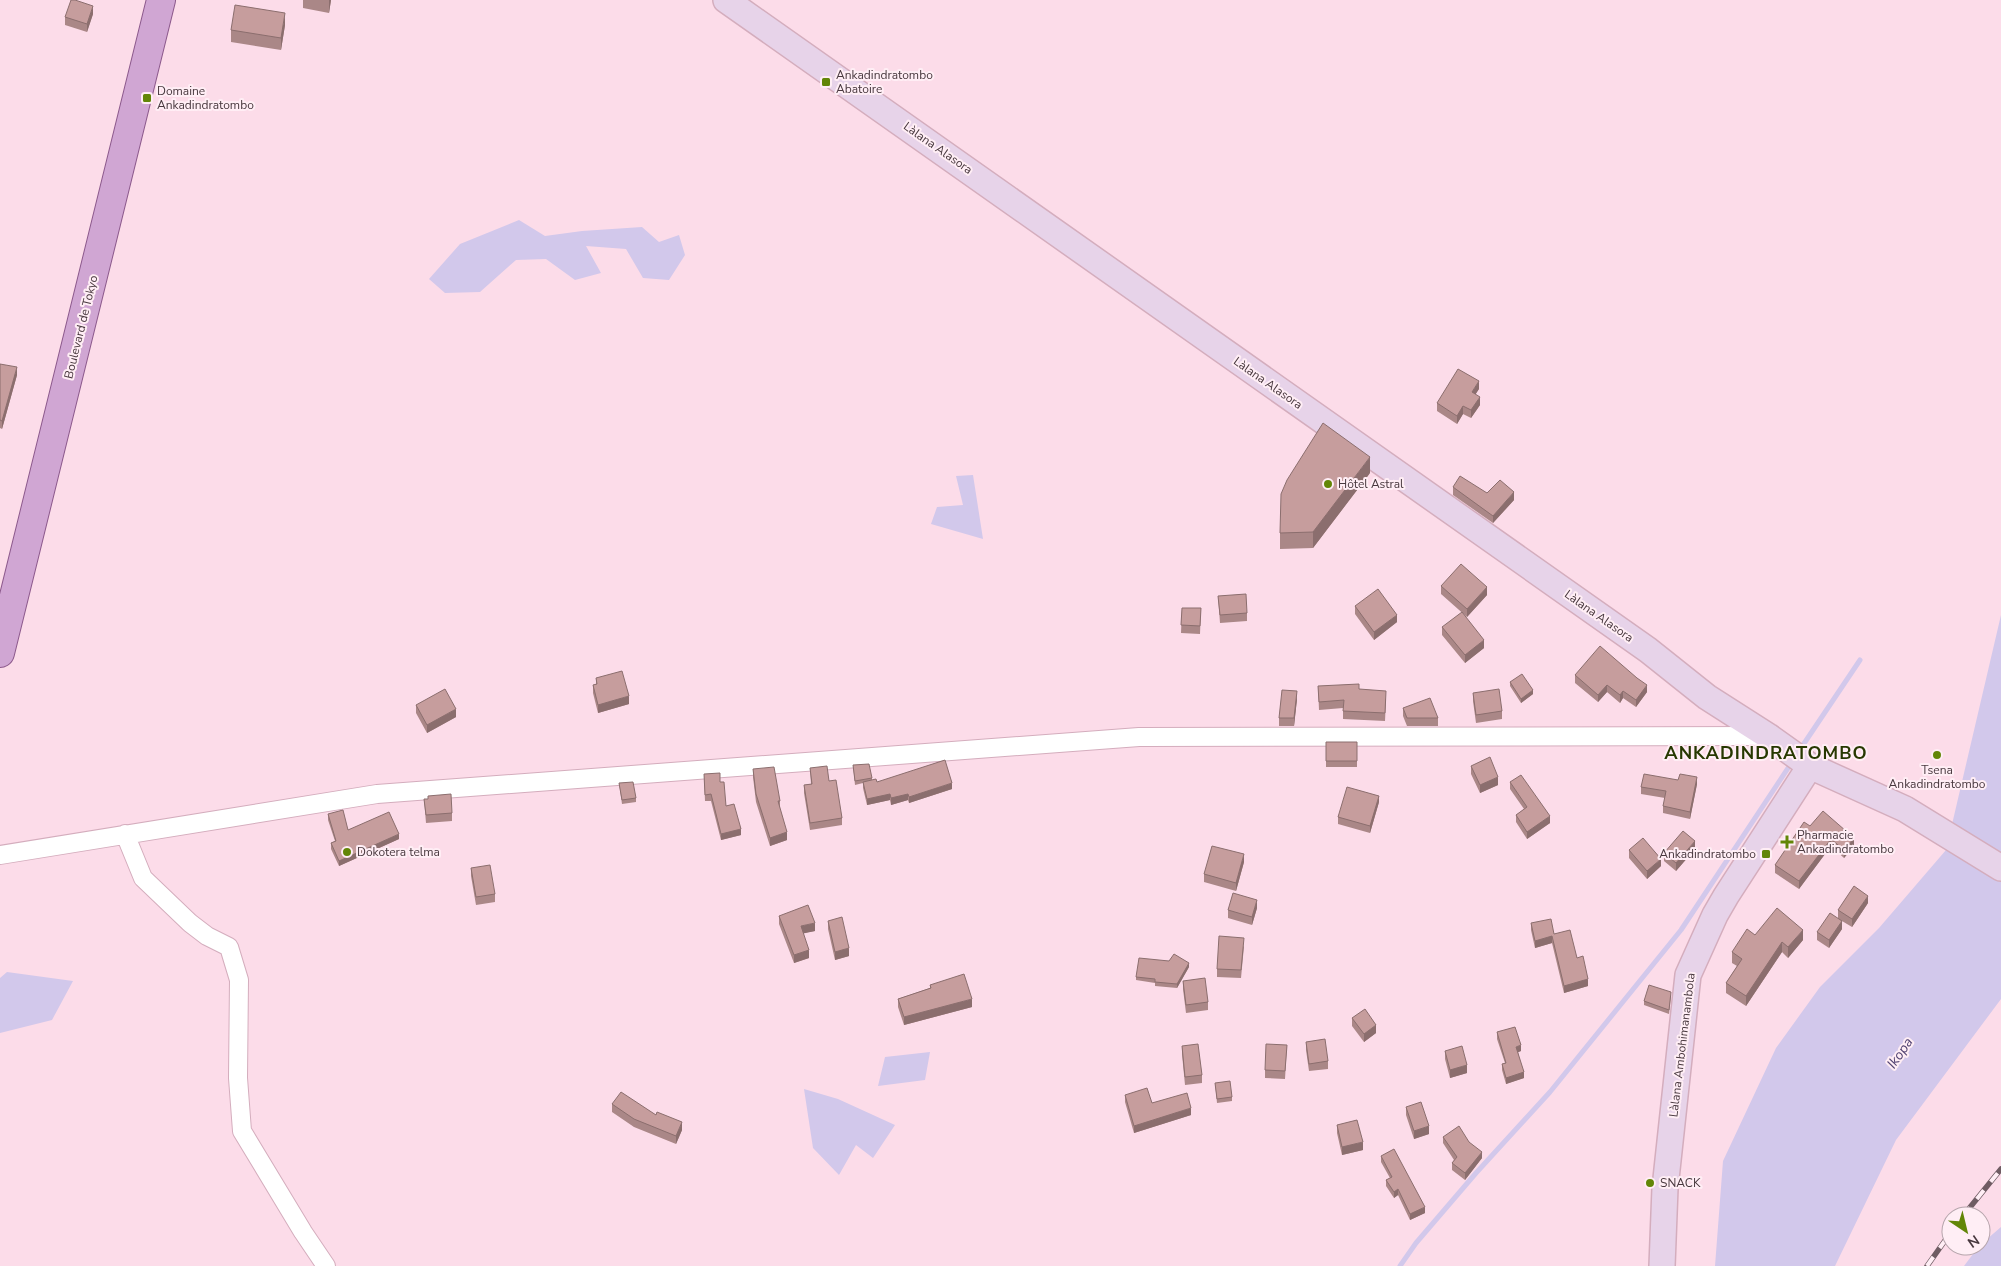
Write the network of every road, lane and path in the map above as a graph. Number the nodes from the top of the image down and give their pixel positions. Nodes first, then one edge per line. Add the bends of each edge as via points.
1 (161, 0) edge
2 (726, 0) edge
3 (0, 654) edge
4 (1768, 736) junction
5 (1810, 766) junction
6 (125, 834) junction
7 (0, 855) edge
8 (2001, 868) edge
9 (326, 1266) edge
10 (1662, 1266) edge

1 - 3 main road, Boulevard de Tokyo
2 - 4 street, Làlana Alasora via 1648,650 1707,697
4 - 5 street, Làlana Alasora
4 - 6 street via 1139,737 377,794
5 - 8 street, Làlana Alasora via 1905,810
5 - 10 street, Làlana Ambohimanambola via 1726,896 1688,975 1665,1188
6 - 7 street
6 - 9 street via 143,878 190,923 229,947 238,980 238,1078 242,1131

